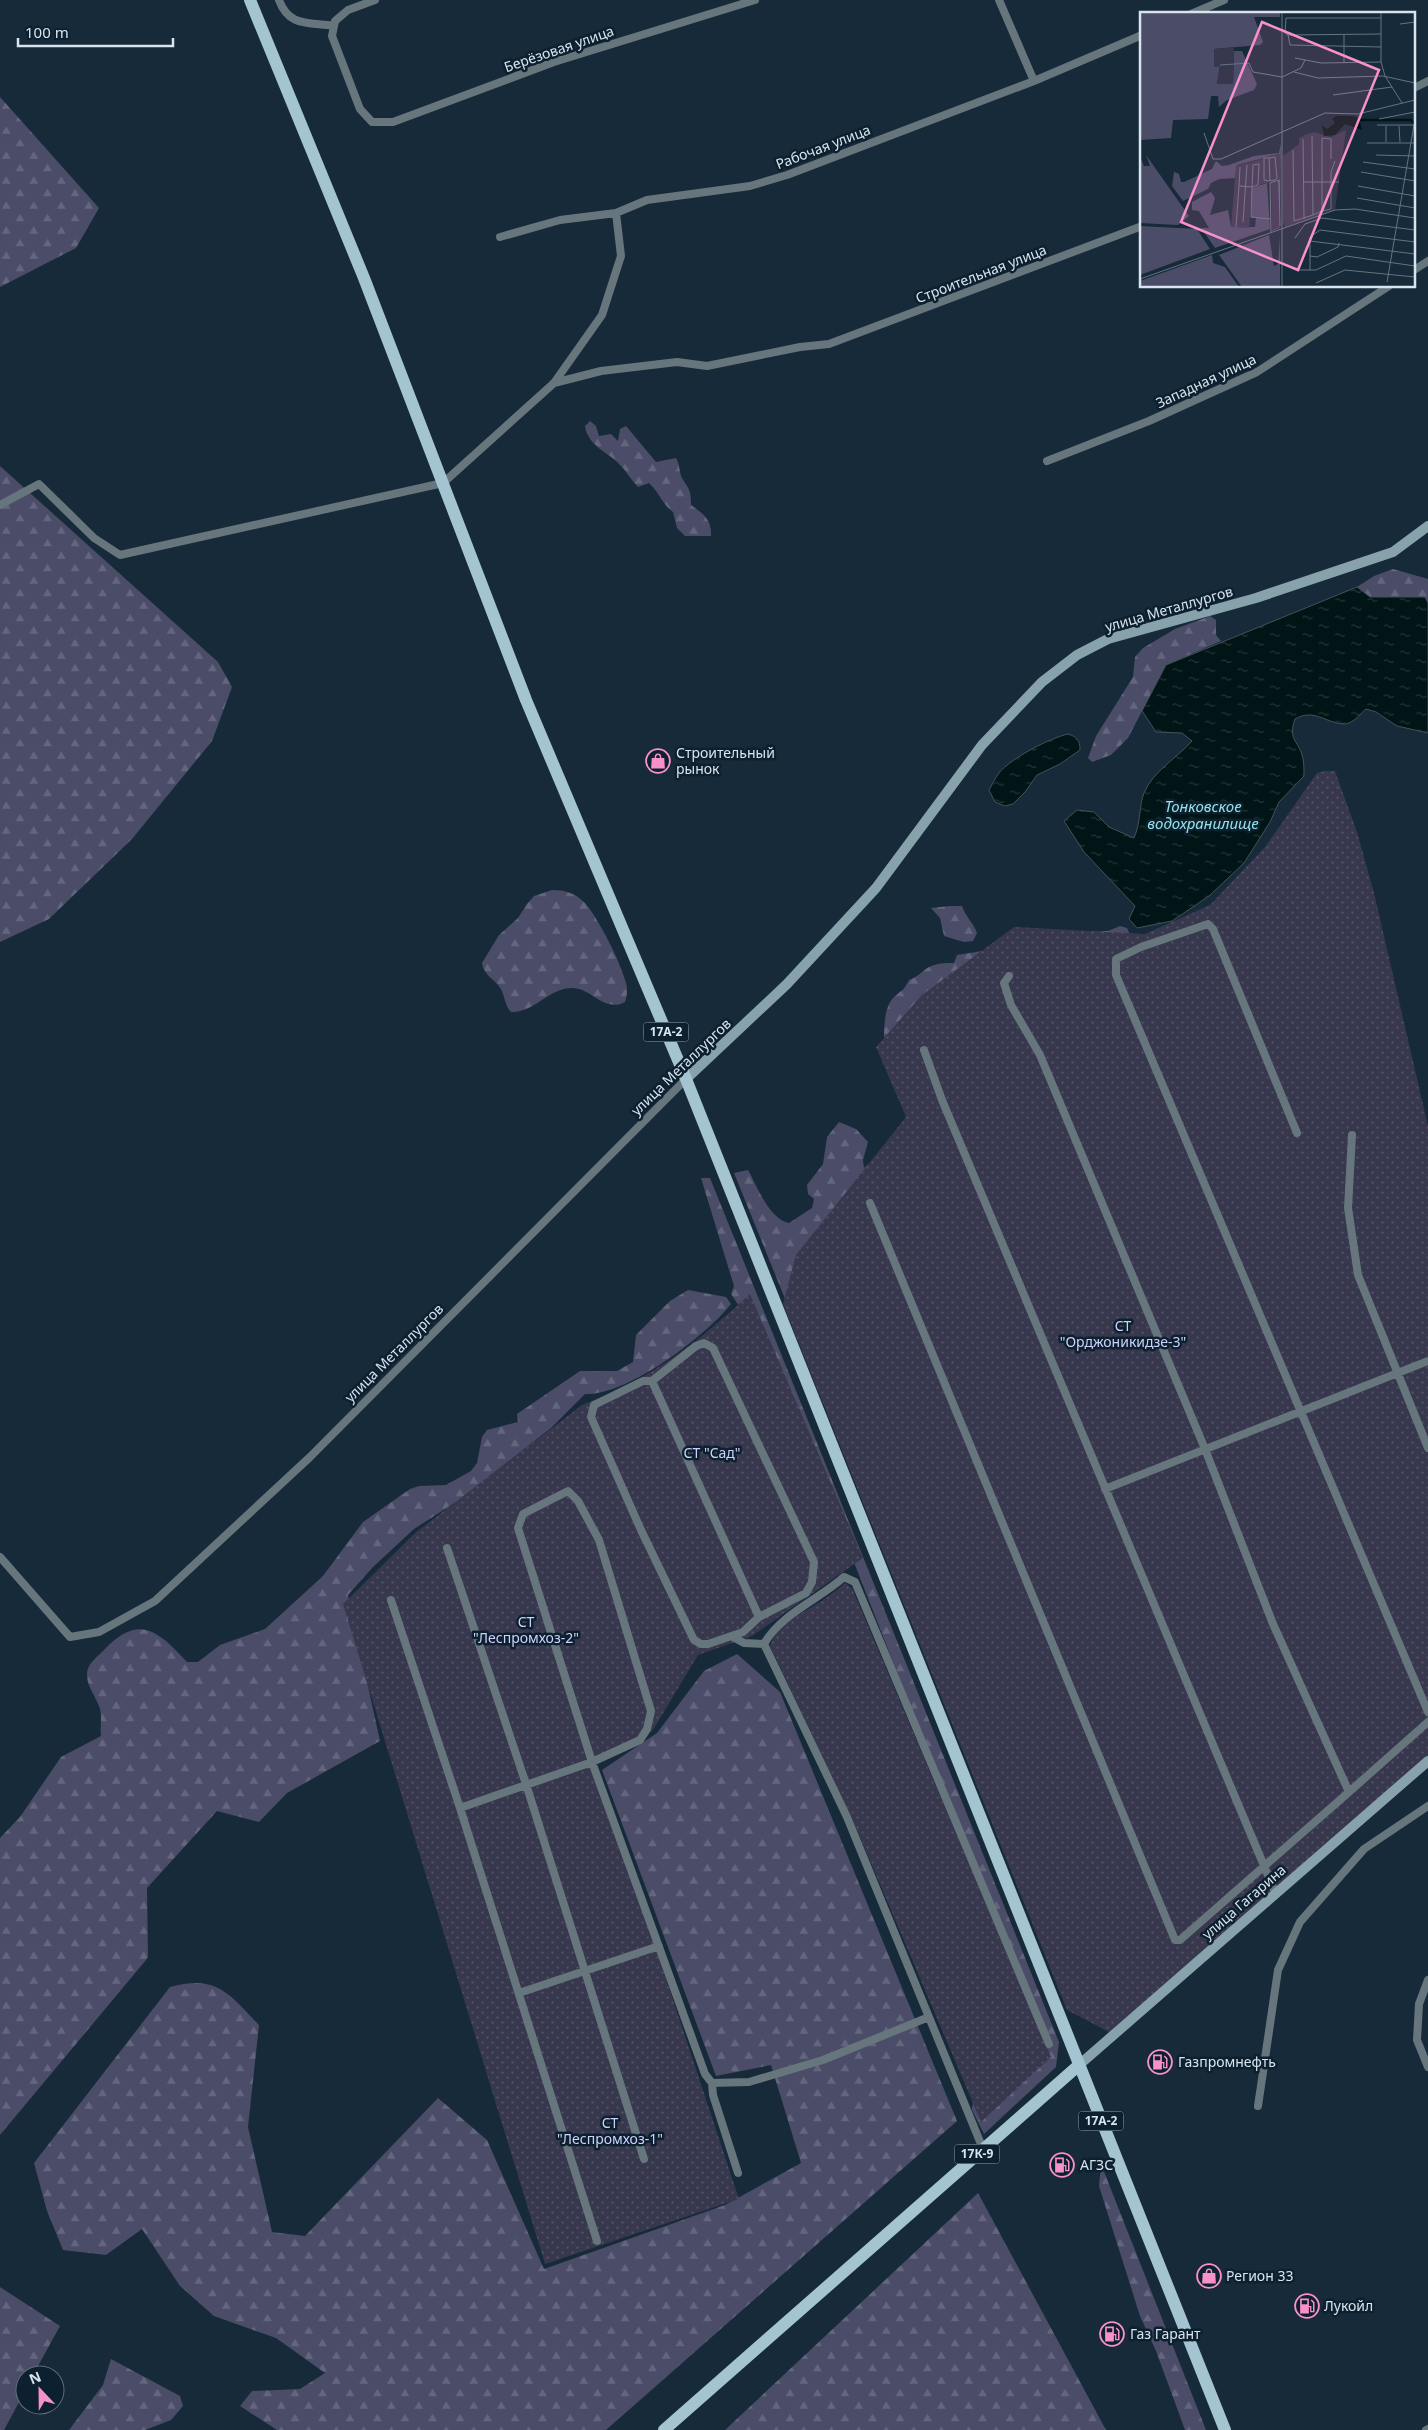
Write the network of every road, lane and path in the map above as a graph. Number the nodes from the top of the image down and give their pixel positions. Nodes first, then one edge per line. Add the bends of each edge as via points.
1 (250, 0) edge
2 (279, 0) edge
3 (374, 0) edge
4 (755, 0) edge
5 (999, 0) edge
6 (1224, 0) edge
7 (1196, 12) edge
8 (334, 26) junction
9 (1140, 36) edge
10 (1428, 80) edge
11 (1034, 81) junction
12 (1416, 87) edge
13 (616, 213) junction
14 (1140, 227) edge
15 (500, 237) dead end
16 (1428, 261) edge
17 (1416, 269) edge
18 (1386, 288) edge
19 (554, 383) junction
20 (1047, 461) dead end
21 (442, 483) junction
22 (0, 505) edge
23 (1428, 526) edge
24 (1009, 976) dead end
25 (924, 1050) dead end
26 (686, 1079) junction
27 (1297, 1133) dead end
28 (1352, 1135) dead end
29 (870, 1203) dead end
30 (1428, 1361) edge
31 (1397, 1373) junction
32 (652, 1381) junction
33 (1300, 1411) junction
34 (1205, 1448) junction
35 (1428, 1448) edge
36 (1105, 1489) junction
37 (447, 1548) dead end
38 (0, 1557) edge
39 (391, 1600) dead end
40 (759, 1617) junction
41 (733, 1637) junction
42 (764, 1644) junction
43 (1428, 1712) edge
44 (1428, 1722) edge
45 (1428, 1761) edge
46 (592, 1762) junction
47 (526, 1784) junction
48 (1349, 1792) junction
49 (1428, 1806) edge
50 (460, 1808) junction
51 (1263, 1868) junction
52 (1275, 1892) junction
53 (659, 1946) junction
54 (585, 1971) junction
55 (1428, 1980) edge
56 (519, 1993) junction
57 (929, 2017) junction
58 (1049, 2044) dead end
59 (1079, 2065) junction
60 (1428, 2067) edge
61 (712, 2083) junction
62 (1258, 2106) dead end
63 (983, 2149) junction
64 (644, 2159) dead end
65 (738, 2173) dead end
66 (597, 2241) dead end
67 (664, 2430) edge
68 (1226, 2430) edge

1 - 21 main road, 17А-2 via 364,278
2 - 8 street via 284,14 293,20
3 - 8 street via 348,10 335,21
4 - 8 street, Берёзовая улица via 554,62 392,122 372,122 360,109 332,36
5 - 11 street
6 - 7 street
9 - 11 street, Рабочая улица
10 - 12 street
11 - 13 street, Рабочая улица via 750,186 647,200
13 - 15 street, Рабочая улица via 560,220
13 - 19 street via 621,256 602,315
14 - 19 street, Строительная улица via 829,344 707,366 677,362 601,371
16 - 17 street
18 - 20 street, Западная улица via 1257,372 1149,421
19 - 21 street
21 - 22 street via 120,555 94,538 39,484
21 - 26 main road, 17А-2 via 526,700
23 - 26 street, улица Металлургов via 1393,552 1256,598 1108,639 1078,655 1042,682 982,745 870,895 787,984
24 - 34 street via 1004,983 1012,1005 1040,1055
25 - 36 street
26 - 38 street, улица Металлургов via 310,1457 155,1601 99,1632 70,1637
26 - 59 main road, 17А-2
27 - 33 street via 1213,929 1208,924 1116,959 1116,974
28 - 31 street via 1348,1208 1358,1275
29 - 51 street via 1174,1940 1180,1940
30 - 31 street
31 - 33 street
31 - 35 street
32 - 40 street
32 - 40 street via 696,1346 704,1343 713,1348 814,1562 812,1582 806,1593
32 - 41 street via 643,1381 594,1405 591,1418 694,1640 701,1644
33 - 34 street
33 - 43 street
34 - 36 street
34 - 48 street via 1273,1624
36 - 51 street
37 - 47 street
39 - 50 street
40 - 41 street via 744,1632
41 - 42 street via 744,1643
42 - 57 street via 847,1817
42 - 58 street via 772,1631 791,1615 826,1593 844,1577 855,1582
44 - 48 street
45 - 52 street, улица Гагарина
46 - 46 street via 640,1740 647,1729 651,1711 599,1540 578,1501 568,1491 524,1514 518,1528
46 - 47 street
46 - 53 street
47 - 50 street
47 - 54 street
48 - 51 street
49 - 62 street via 1364,1848 1300,1922 1278,1970
50 - 56 street
51 - 52 street
52 - 59 street, улица Гагарина
53 - 54 street
53 - 61 street via 705,2074
54 - 56 street
54 - 64 street
55 - 60 street via 1419,2004 1417,2040
56 - 66 street
57 - 61 street via 824,2060 749,2082
57 - 63 street
59 - 63 main road, 17К-9
59 - 68 main road, 17А-2
61 - 65 street
63 - 67 main road, 17К-9

